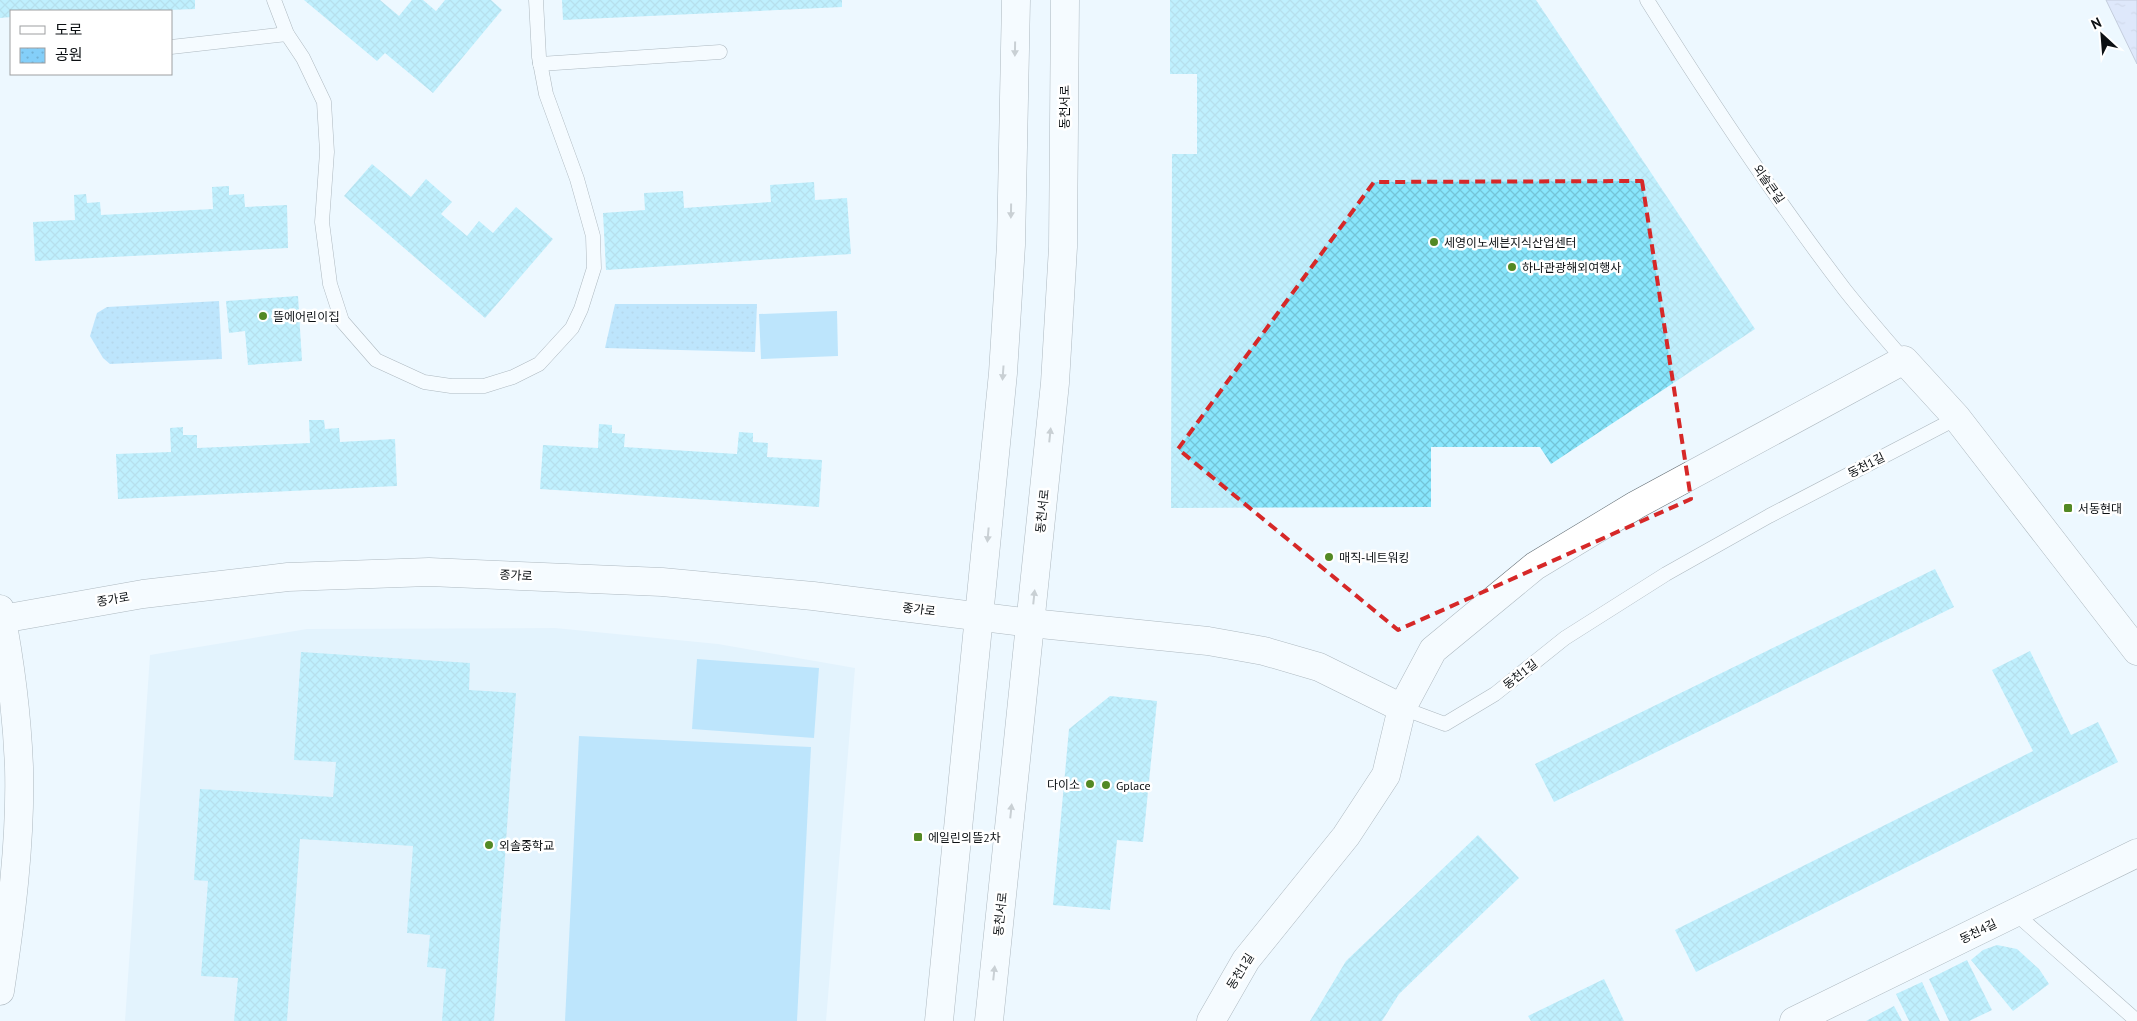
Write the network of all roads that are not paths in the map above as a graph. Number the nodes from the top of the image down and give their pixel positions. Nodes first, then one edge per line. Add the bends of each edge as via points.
1 (274, 0) edge
2 (536, 0) edge
3 (1016, 0) edge
4 (1065, 0) edge
5 (1647, 0) edge
6 (287, 34) junction
7 (172, 47) edge
8 (720, 52) dead end
9 (540, 64) junction
10 (1904, 360) junction
11 (1957, 418) junction
12 (1, 614) edge
13 (980, 617) junction
14 (1031, 623) junction
15 (2137, 651) edge
16 (1402, 708) junction
17 (2137, 853) edge
18 (2015, 913) junction
19 (0, 991) edge
20 (939, 1021) edge
21 (989, 1021) edge
22 (1211, 1021) edge
23 (1794, 1021) edge
24 (2137, 1021) edge

1 - 6 lane
2 - 9 lane
3 -> 13 street via 1011,245 1003,373
14 -> 4 street, 동천서로 via 1055,382 1062,257
5 - 10 lane, 외솔큰길 via 1713,106 1845,290
6 - 7 lane
6 - 9 lane via 303,58 324,102 327,152 322,222 330,284 342,321 376,360 424,382 451,386 484,386 539,364 572,328 582,309 594,268 594,236 546,94
8 - 9 lane
10 - 11 street
10 - 16 street via 1636,506 1535,566 1433,650
11 - 15 street
11 - 16 lane, 동천1길 via 1666,574 1565,638 1495,694 1445,724
12 - 13 street, 종가로 via 288,577 429,572 662,582 813,596
12 - 19 street, 종가로 via 13,693 19,768 16,852
13 - 14 street, 종가로
13 - 20 street
14 - 16 street, 종가로 via 1208,641 1264,651 1319,667
21 -> 14 street, 동천서로
16 - 22 street, 동천1길 via 1386,775 1346,836 1246,960
17 - 18 street, 동천4길
18 - 23 street, 동천4길
18 - 24 lane

